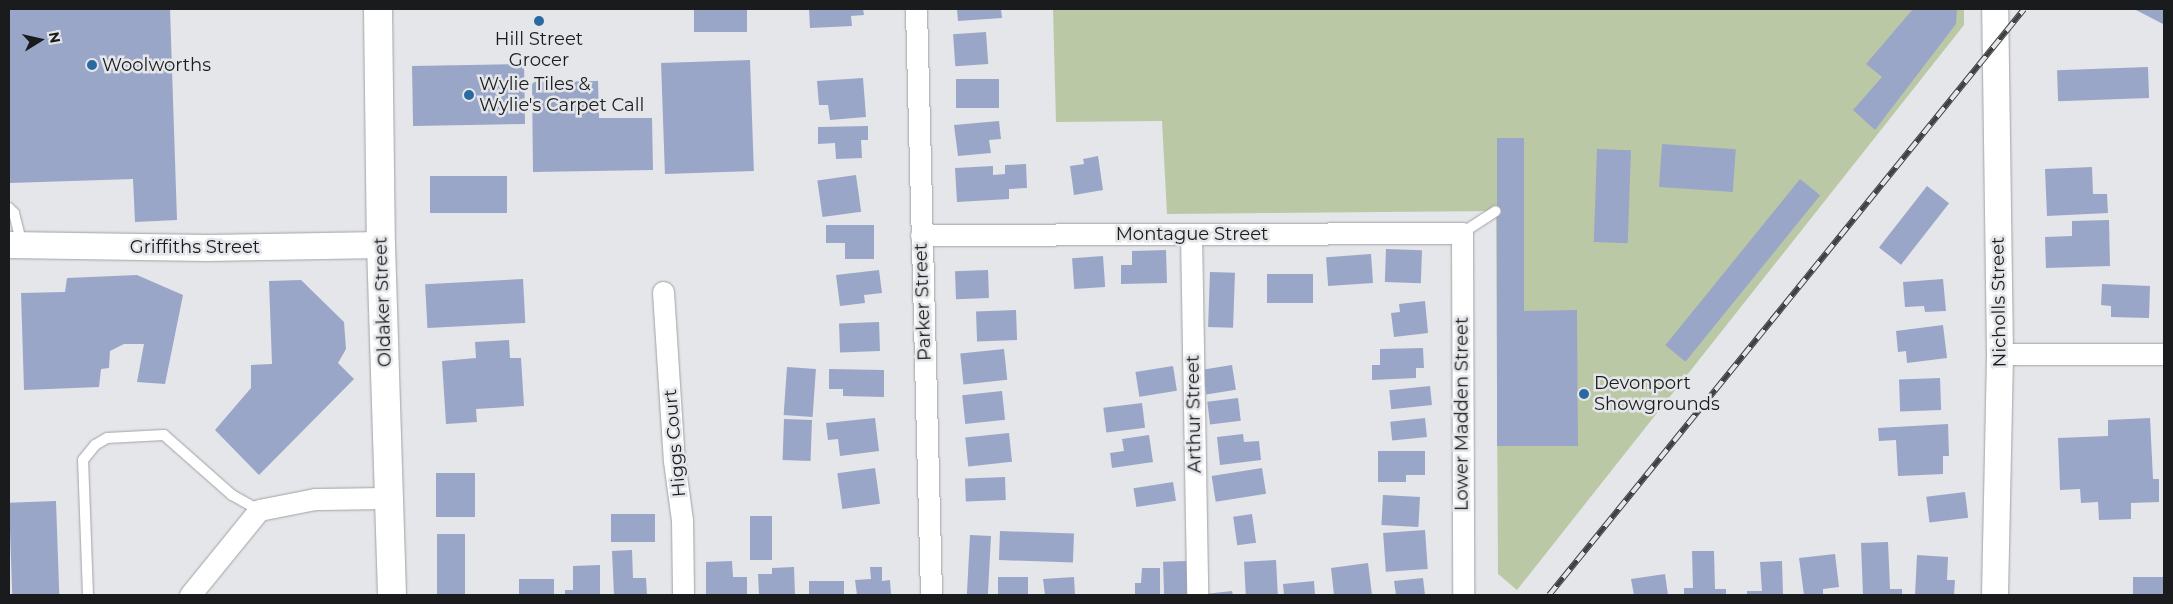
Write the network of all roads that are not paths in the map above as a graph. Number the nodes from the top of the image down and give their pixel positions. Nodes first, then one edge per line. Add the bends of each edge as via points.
1 (378, 9) edge
2 (916, 9) edge
3 (1995, 9) edge
4 (9, 208) edge
5 (1496, 211) dead end
6 (1462, 233) junction
7 (921, 234) junction
8 (1191, 234) junction
9 (16, 245) edge
10 (381, 245) junction
11 (663, 292) dead end
12 (2000, 354) junction
13 (2164, 354) edge
14 (389, 498) junction
15 (259, 510) junction
16 (88, 595) edge
17 (190, 595) edge
18 (392, 595) edge
19 (683, 595) edge
20 (931, 595) edge
21 (1197, 595) edge
22 (1462, 595) edge
23 (1994, 595) edge

1 - 10 main road, Oldaker Street
2 - 7 street, Parker Street
3 - 12 street, Nicholls Street
4 - 9 lane via 14,213
5 - 6 lane
6 - 8 street, Montague Street
6 - 22 street, Lower Madden Street
7 - 8 street, Montague Street
7 - 20 street, Parker Street
8 - 21 street, Arthur Street
9 - 10 street, Griffiths Street via 206,248
10 - 14 main road, Oldaker Street
11 - 19 street, Higgs Court via 674,461 682,520
12 - 13 street
12 - 23 street, Nicholls Street
14 - 15 street via 315,499
14 - 18 main road, Oldaker Street
15 - 16 lane via 232,495 164,436 108,438 95,445 83,460
15 - 17 street

